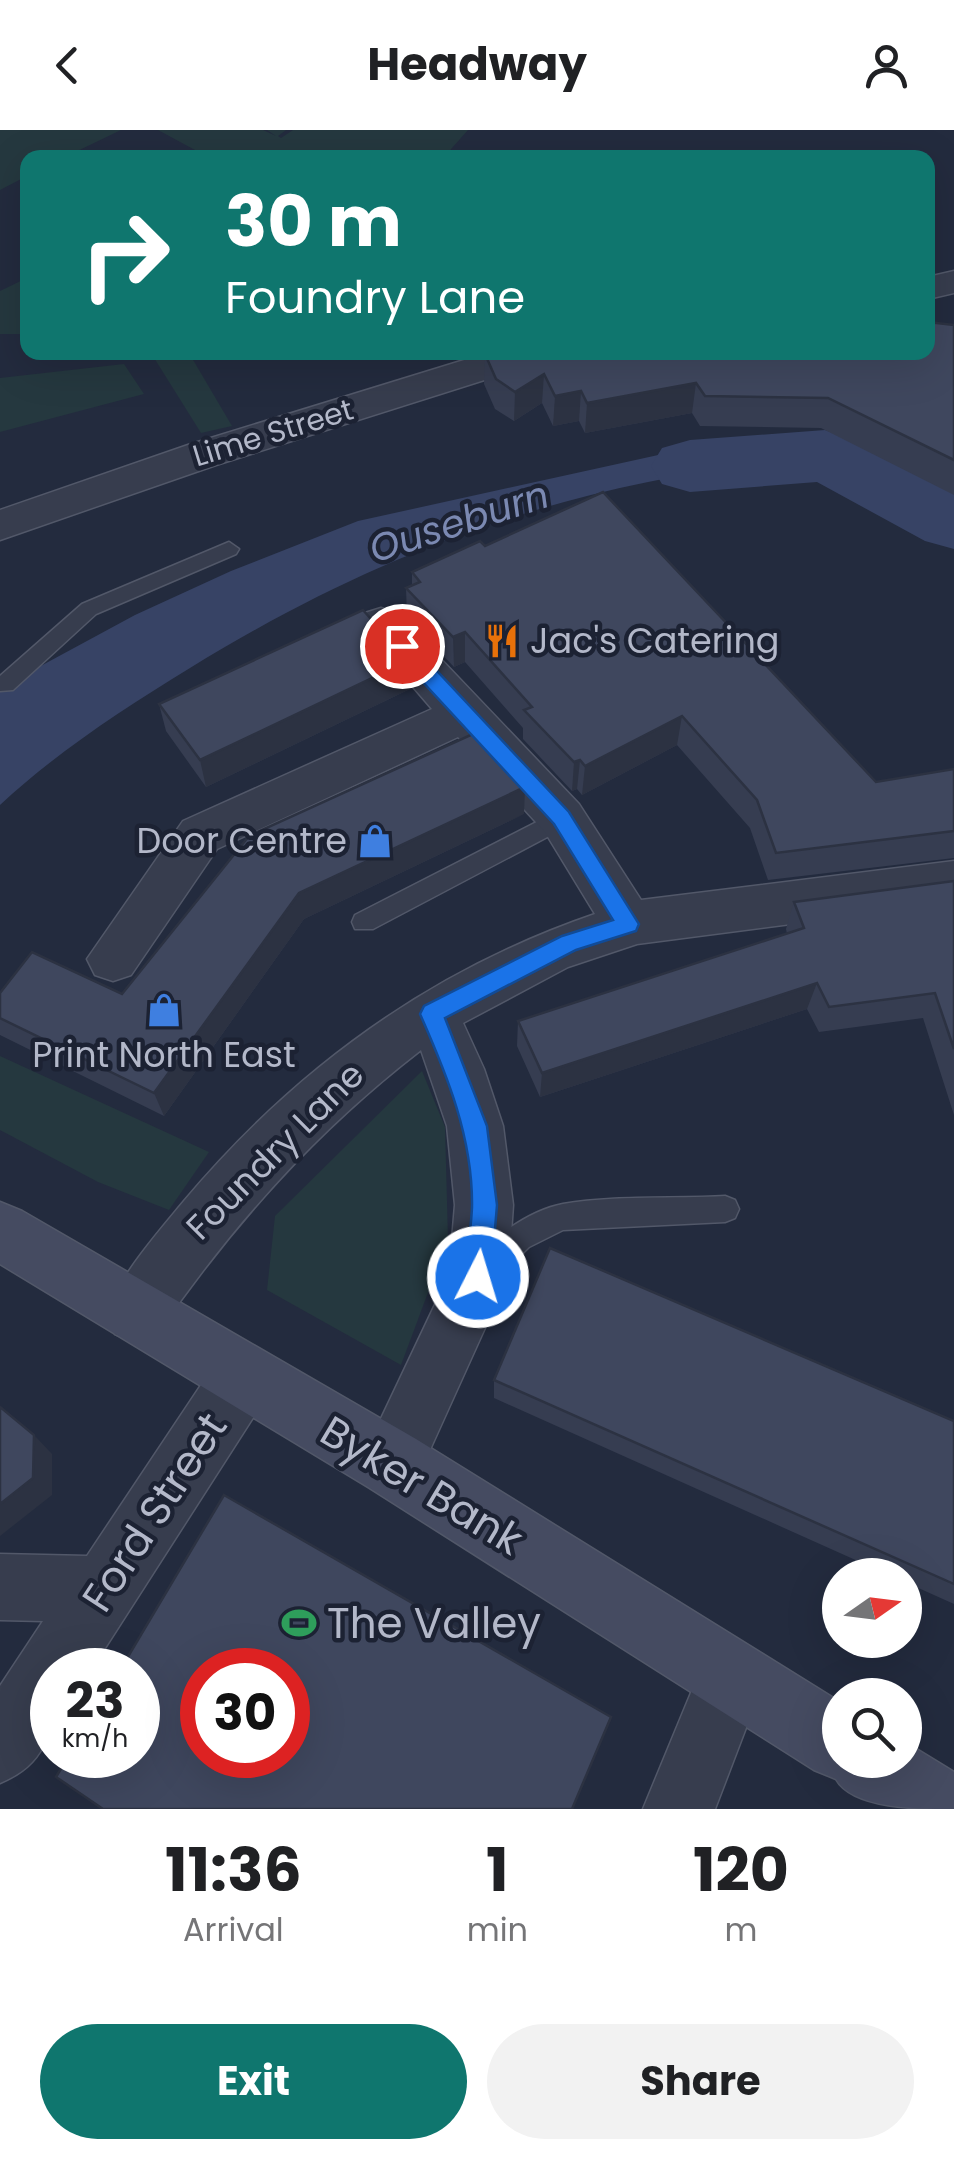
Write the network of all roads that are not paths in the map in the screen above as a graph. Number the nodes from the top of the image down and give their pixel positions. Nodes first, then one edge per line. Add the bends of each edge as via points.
1 (515, 360) edge
2 (0, 525) edge
3 (229, 549) dead end
4 (381, 624) edge
5 (5, 684) dead end
6 (464, 714) junction
7 (562, 818) junction
8 (954, 882) edge
9 (364, 922) dead end
10 (628, 924) junction
11 (112, 959) dead end
12 (432, 1014) junction
13 (725, 1210) dead end
14 (0, 1231) edge
15 (478, 1277) junction
16 (136, 1314) junction
17 (243, 1377) junction
18 (392, 1463) junction
19 (0, 1588) edge
20 (104, 1590) junction
21 (731, 1678) junction
22 (822, 1733) edge
23 (0, 1748) edge
24 (895, 1778) edge
25 (679, 1809) edge
26 (946, 1809) edge

1 - 2 street, Lime Street
3 - 5 lane via 89,609
4 - 6 street
6 - 7 street
6 - 11 street via 200,835
7 - 9 lane
7 - 10 street
8 - 10 street, Foundry Lane
10 - 12 street, Foundry Lane via 570,942
12 - 15 street via 475,1126 484,1205
12 - 16 street, Foundry Lane via 350,1070 272,1144 178,1250
13 - 15 lane via 561,1217 518,1238
14 - 16 main road, Byker Bank
15 - 18 street
16 - 17 main road, Byker Bank
17 - 18 main road, Byker Bank
17 - 20 street, Ford Street
18 - 21 main road, Byker Bank
19 - 20 street
20 - 23 street, Ford Street
21 - 22 main road, Byker Bank
21 - 25 street
24 - 26 main road

